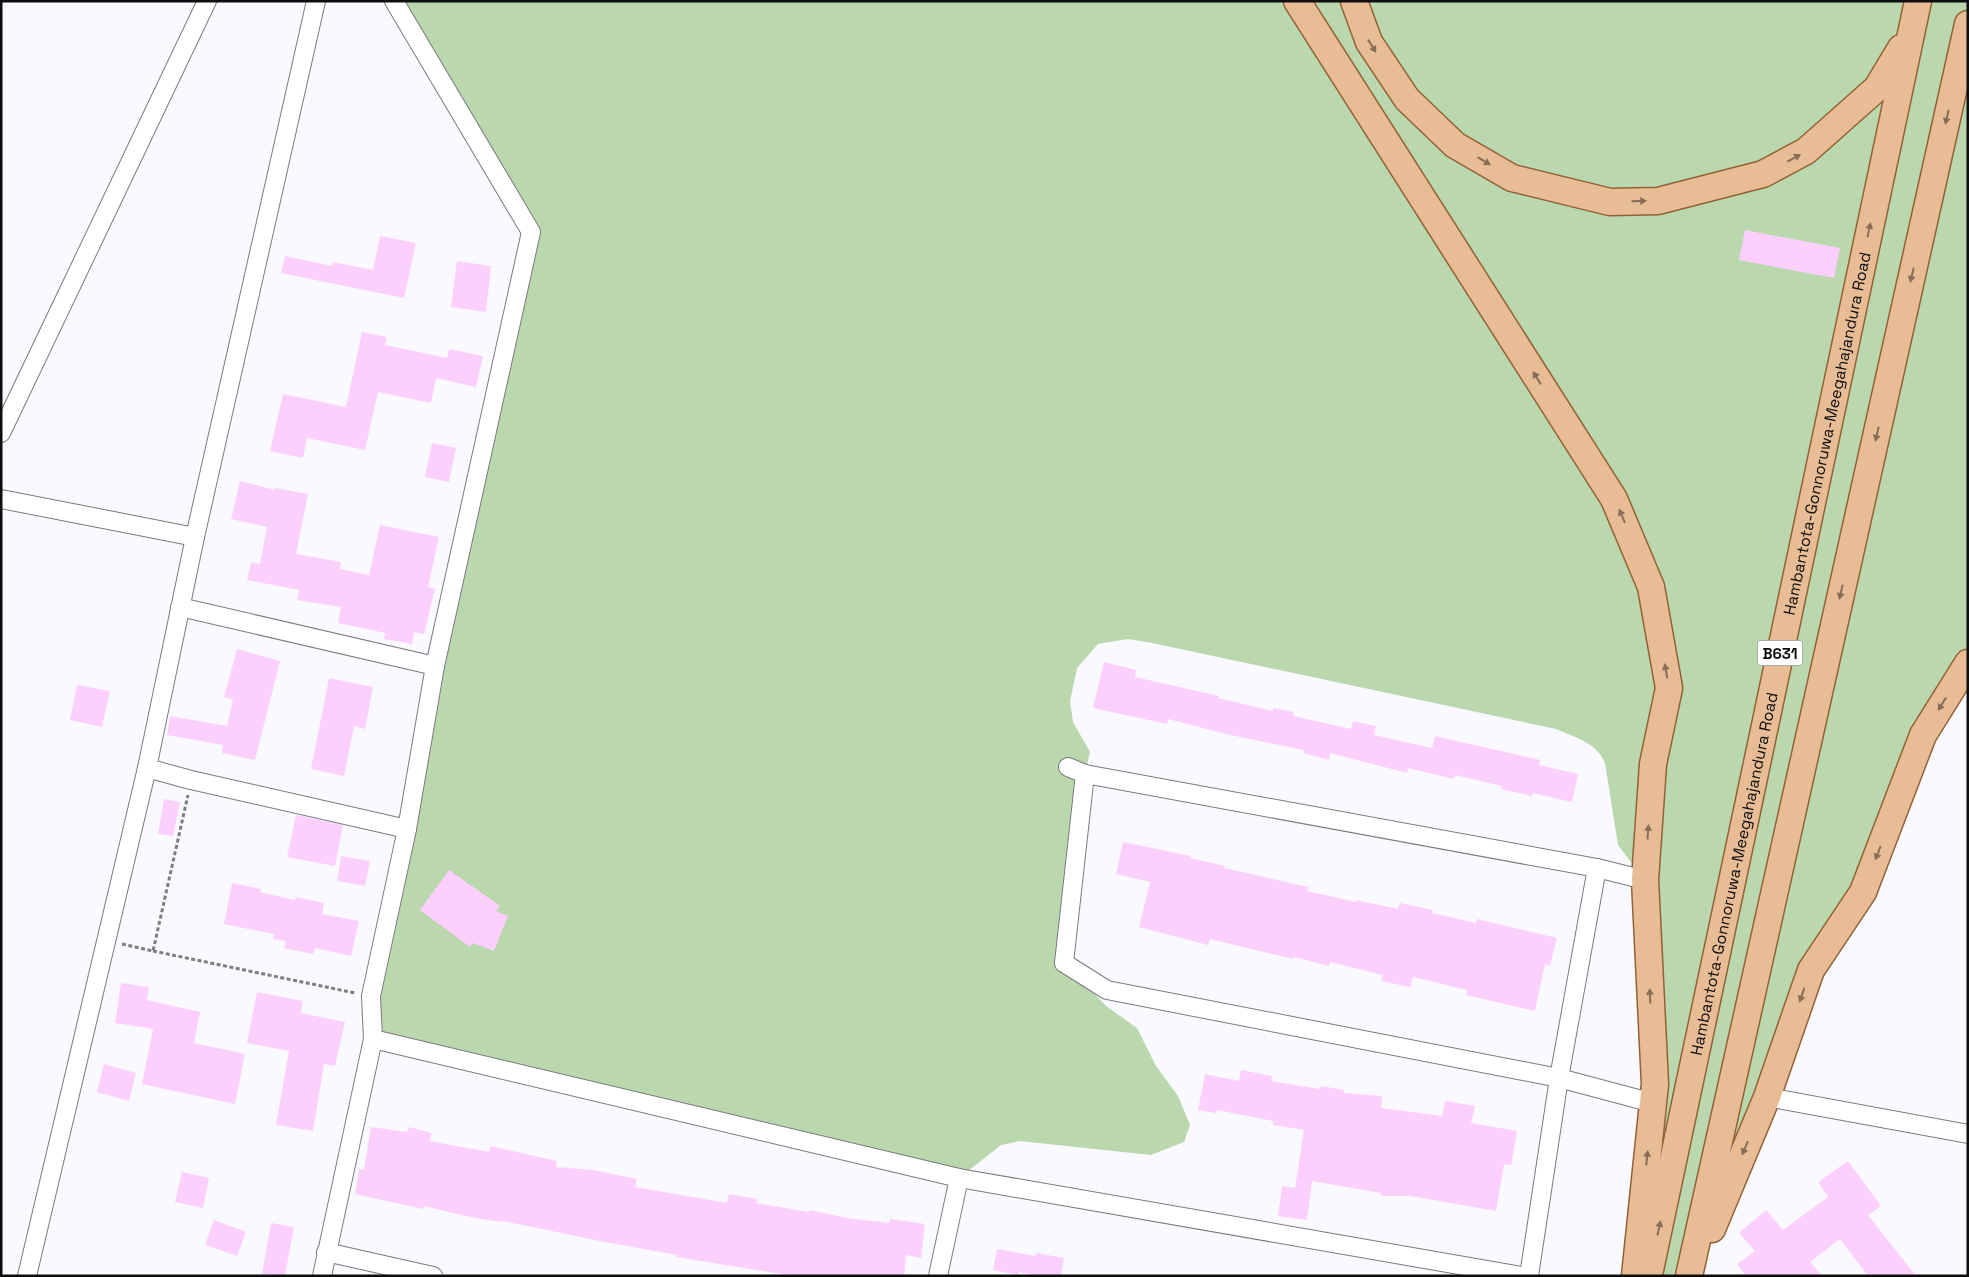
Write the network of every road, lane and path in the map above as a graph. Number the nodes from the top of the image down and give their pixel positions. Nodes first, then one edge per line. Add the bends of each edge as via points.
1 (206, 1) edge
2 (316, 1) edge
3 (394, 1) edge
4 (1297, 1) edge
5 (1354, 1) edge
6 (1918, 1) edge
7 (1968, 24) edge
8 (1912, 30) junction
9 (1962, 52) junction
10 (1968, 87) edge
11 (1, 433) edge
12 (1, 499) edge
13 (195, 537) junction
14 (180, 607) junction
15 (1968, 663) edge
16 (435, 666) junction
17 (1068, 767) dead end
18 (147, 768) junction
19 (1085, 774) junction
20 (191, 780) junction
21 (407, 829) junction
22 (1597, 868) junction
23 (1645, 880) junction
24 (107, 941) junction
25 (153, 952) junction
26 (371, 996) junction
27 (374, 1039) junction
28 (1559, 1078) junction
29 (1767, 1097) junction
30 (1652, 1103) junction
31 (1968, 1134) edge
32 (959, 1178) junction
33 (326, 1252) junction
34 (27, 1276) edge
35 (322, 1276) edge
36 (433, 1276) edge
37 (938, 1276) edge
38 (1522, 1276) edge
39 (1529, 1276) edge
40 (1635, 1276) edge
41 (1649, 1276) edge
42 (1690, 1276) edge

1 - 11 street
2 - 13 street
3 - 16 street via 531,232
23 -> 4 main road via 1653,764 1669,688 1652,587 1614,499
5 -> 8 main road via 1369,42 1407,99 1455,144 1512,178 1610,202 1658,201 1763,174 1806,151 1877,88
6 - 8 main road, Hambantota-Gonnoruwa-Meegahajandura Road / B631
7 - 9 main road, B631
41 -> 8 main road, Hambantota-Gonnoruwa-Meegahajandura Road / B631
9 - 10 main road
9 -> 42 main road, B631
12 - 13 street
13 - 14 street
14 - 16 street
14 - 18 street
15 -> 29 main road via 1923,735 1863,892 1811,970
16 - 21 street
17 - 19 street
18 - 20 street
18 - 24 street
19 - 22 street
19 - 28 street via 1064,962 1107,990
20 - 21 street
20 - 25 path
21 - 26 street
22 - 23 street
22 - 28 street
30 -> 23 main road via 1654,1084
24 - 25 path
24 - 34 street
25 - 26 path
26 - 27 street
27 - 32 street
27 - 33 street
28 - 30 street
28 - 39 street
29 - 31 street
29 -> 42 main road
40 -> 30 main road
32 - 37 street
32 - 38 street
33 - 35 street
33 - 36 street

